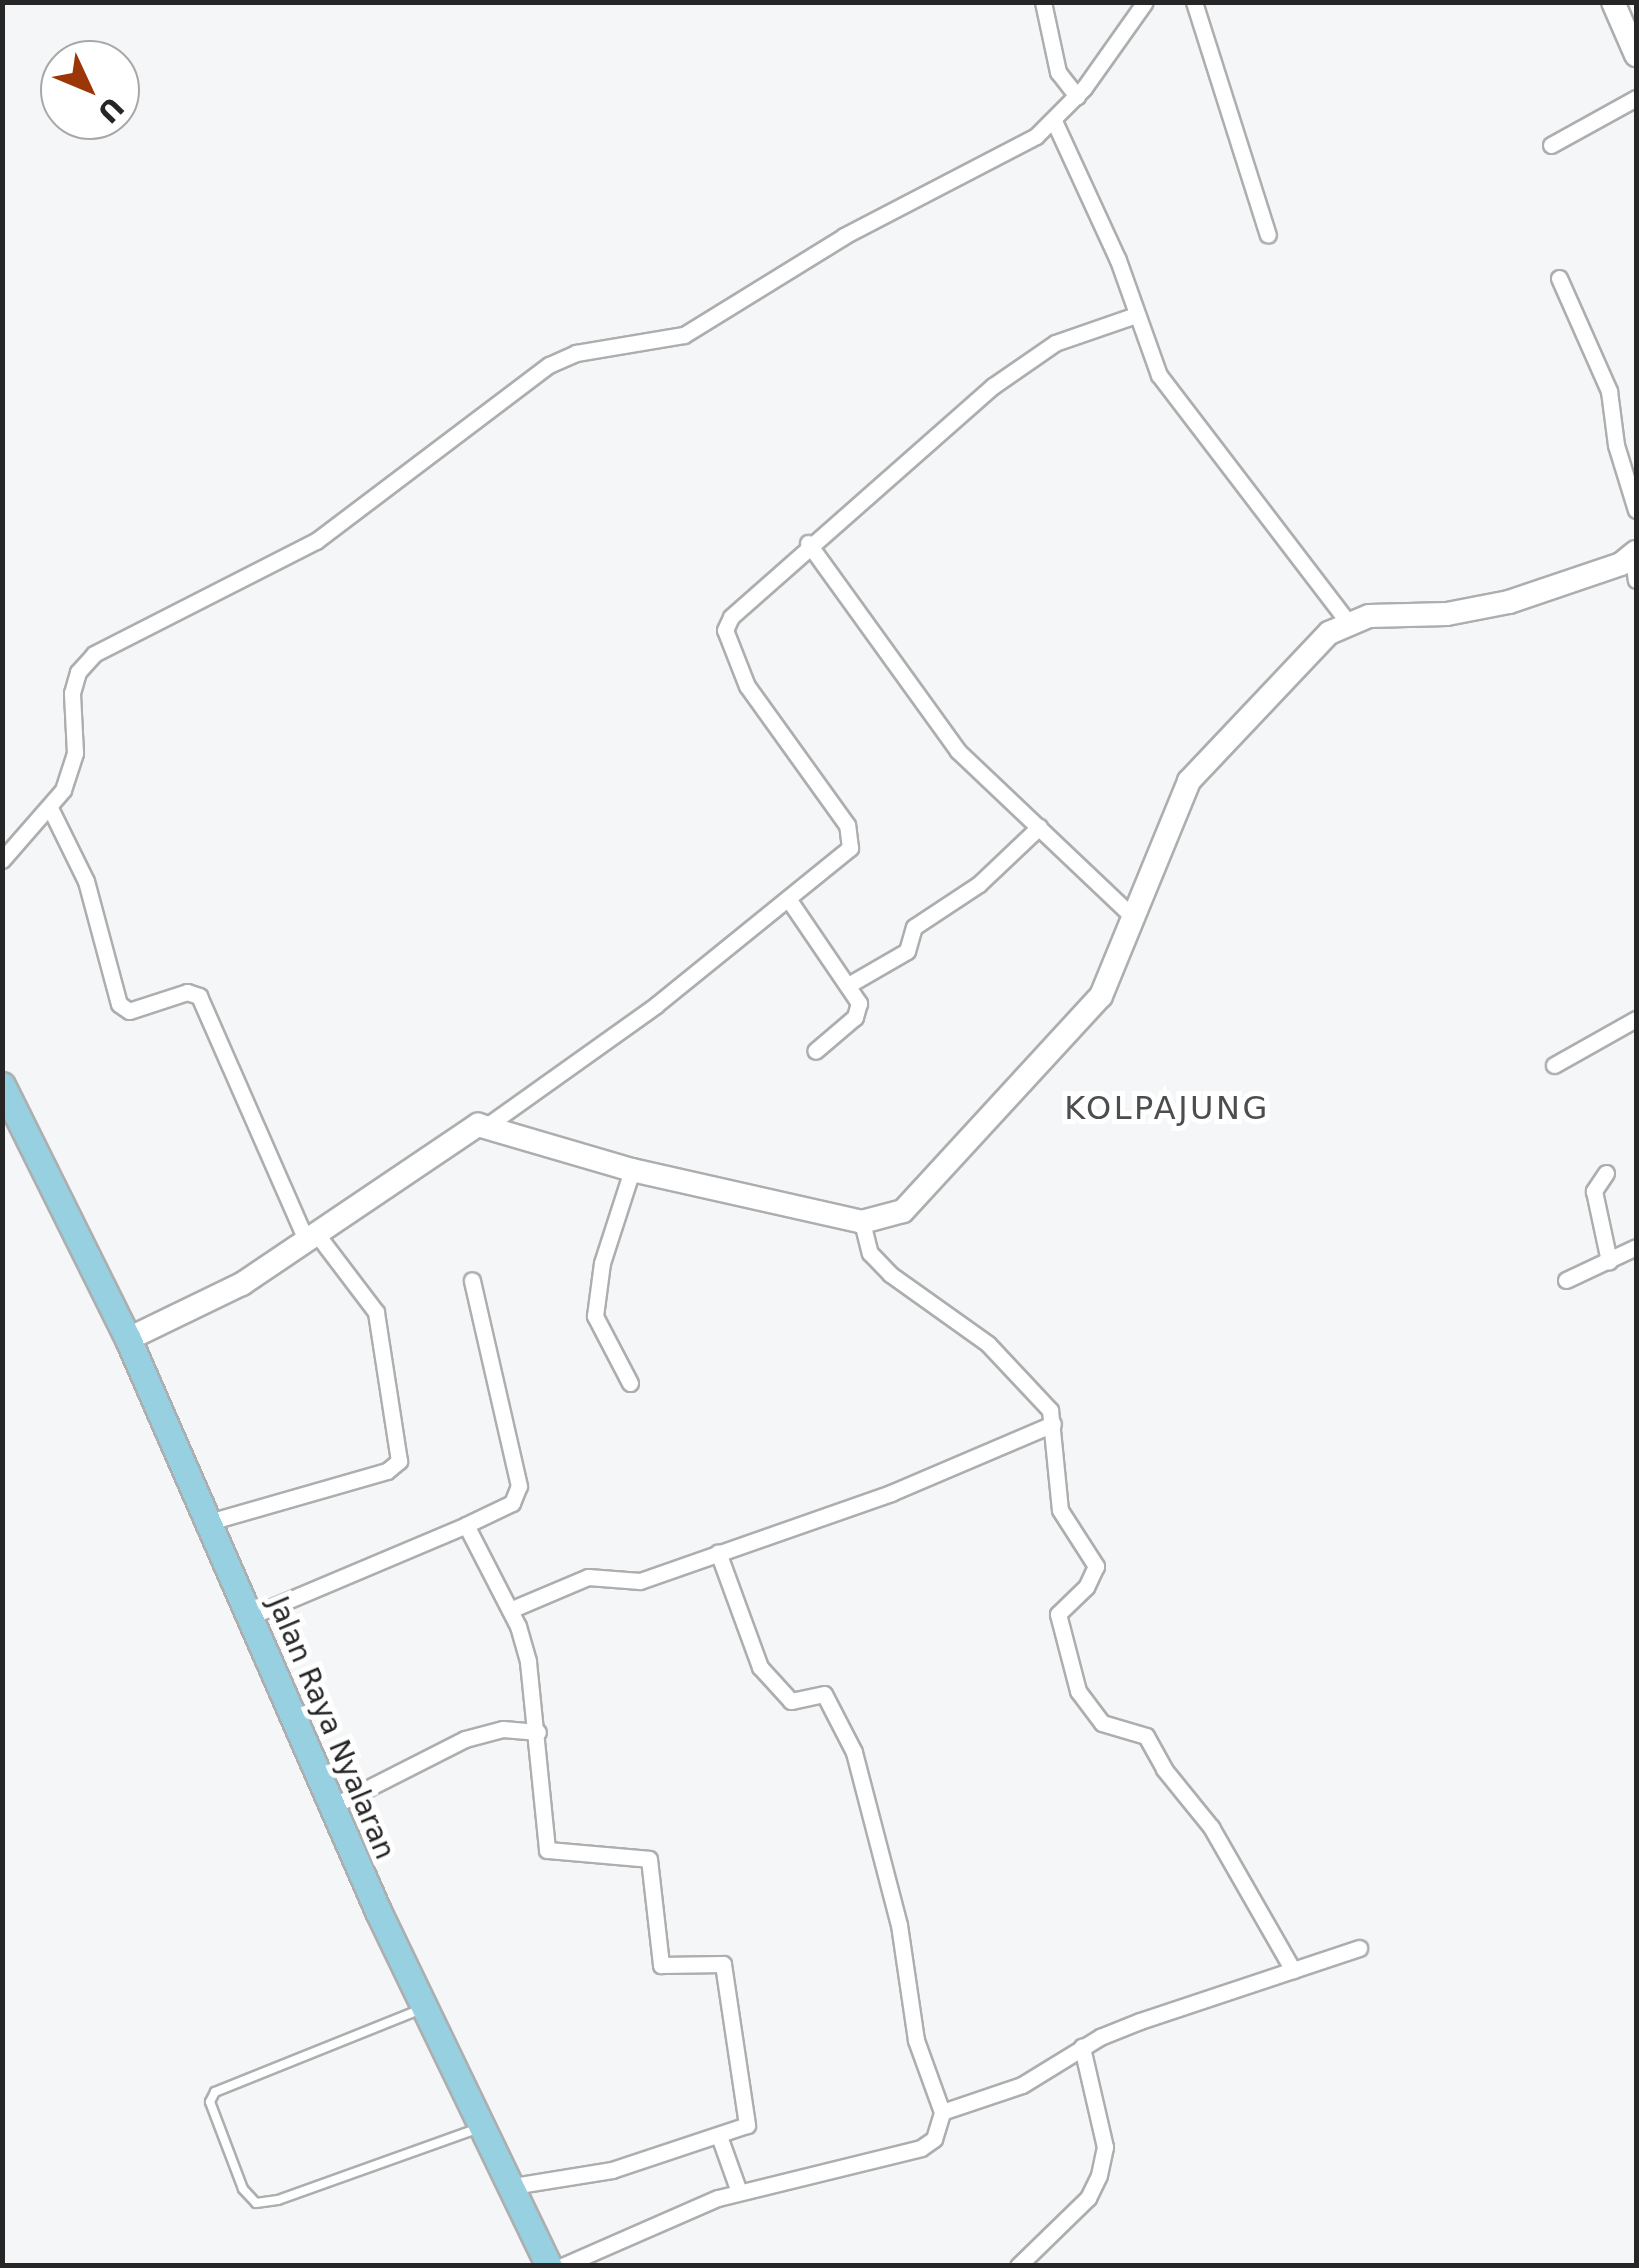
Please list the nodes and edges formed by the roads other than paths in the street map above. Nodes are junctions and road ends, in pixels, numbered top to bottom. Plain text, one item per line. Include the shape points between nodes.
1 (1043, 2) edge
2 (1145, 2) edge
3 (1194, 2) edge
4 (1613, 2) edge
5 (1636, 56) edge
6 (1077, 96) junction
7 (1636, 98) edge
8 (1054, 121) junction
9 (1550, 145) dead end
10 (1268, 235) dead end
11 (1559, 278) dead end
12 (1136, 315) junction
13 (1636, 510) edge
14 (808, 543) junction
15 (1635, 563) edge
16 (1347, 622) junction
17 (51, 810) junction
18 (1039, 827) junction
19 (2, 860) edge
20 (789, 900) junction
21 (1134, 918) junction
22 (850, 984) junction
23 (1636, 1019) edge
24 (815, 1052) dead end
25 (1554, 1066) dead end
26 (2, 1085) edge
27 (488, 1124) junction
28 (632, 1170) junction
29 (1606, 1172) dead end
30 (862, 1222) junction
31 (311, 1237) junction
32 (1636, 1247) edge
33 (1609, 1262) junction
34 (472, 1280) dead end
35 (1566, 1280) dead end
36 (128, 1339) junction
37 (630, 1383) dead end
38 (1053, 1424) junction
39 (209, 1522) junction
40 (466, 1525) junction
41 (718, 1552) junction
42 (510, 1610) junction
43 (251, 1616) junction
44 (538, 1732) junction
45 (333, 1806) junction
46 (1359, 1948) dead end
47 (1293, 1970) junction
48 (423, 2008) junction
49 (1082, 2047) junction
50 (942, 2112) junction
51 (479, 2128) junction
52 (719, 2136) junction
53 (507, 2187) junction
54 (739, 2192) junction
55 (549, 2266) edge
56 (562, 2266) edge
57 (1018, 2266) edge

1 - 6 street via 1058,72
2 - 6 street
3 - 10 street
4 - 5 street
6 - 8 street
7 - 9 street
8 - 12 street
8 - 17 street via 844,236 684,336 576,353 548,365 316,541 94,654 78,672 72,693 75,753
11 - 13 street via 1609,391 1616,445
12 - 14 street via 1088,328 1033,356
12 - 16 street via 1178,407
14 - 18 street via 958,751
14 - 20 street via 724,630 747,686 852,838 838,860
15 - 16 street via 1474,610
16 - 21 street via 1307,654 1189,781 1164,829
17 - 19 street
17 - 31 street via 86,881 119,1004 128,1012 188,992 199,996
18 - 21 street
18 - 22 street via 979,884 914,927 907,952
20 - 22 street
20 - 27 street
21 - 30 street via 1112,981 1078,1025 918,1198 882,1220
22 - 24 street via 860,1012
23 - 25 street
26 - 36 main road, Jalan Raya Nyalaran
27 - 28 street
27 - 31 street via 450,1138
28 - 30 street
28 - 37 street via 596,1302 602,1338
29 - 33 street via 1594,1200
30 - 38 street via 870,1253 988,1344 1037,1390
31 - 36 street via 221,1296
31 - 39 street via 376,1312 398,1461 387,1471
32 - 33 street
33 - 35 street
34 - 40 street via 520,1486 512,1503
36 - 39 main road, Jalan Raya Nyalaran
38 - 41 street via 892,1493
38 - 47 street via 1060,1510 1096,1566 1086,1587 1058,1614 1078,1691 1102,1724 1146,1736 1164,1769 1202,1812
39 - 43 main road, Jalan Raya Nyalaran
40 - 42 street
40 - 43 street
41 - 42 street via 630,1583 588,1577
41 - 50 street via 760,1666 791,1701 824,1694 854,1752 899,1925 916,2040
42 - 44 street via 528,1662
43 - 45 main road, Jalan Raya Nyalaran
44 - 45 street via 503,1729 465,1739
44 - 52 street via 548,1850 650,1860 661,1964 724,1964 749,2121
45 - 48 main road, Jalan Raya Nyalaran
46 - 47 street
47 - 49 street
48 - 51 main road, Jalan Raya Nyalaran
48 - 51 lane via 214,2092 210,2102 243,2188 256,2203 278,2200
49 - 50 street via 1022,2086
49 - 57 street via 1104,2147 1100,2175 1088,2198
50 - 54 street via 934,2140 921,2148
51 - 53 main road, Jalan Raya Nyalaran
52 - 53 street via 612,2170
52 - 54 street
53 - 55 main road, Jalan Raya Nyalaran
54 - 56 street via 629,2232

